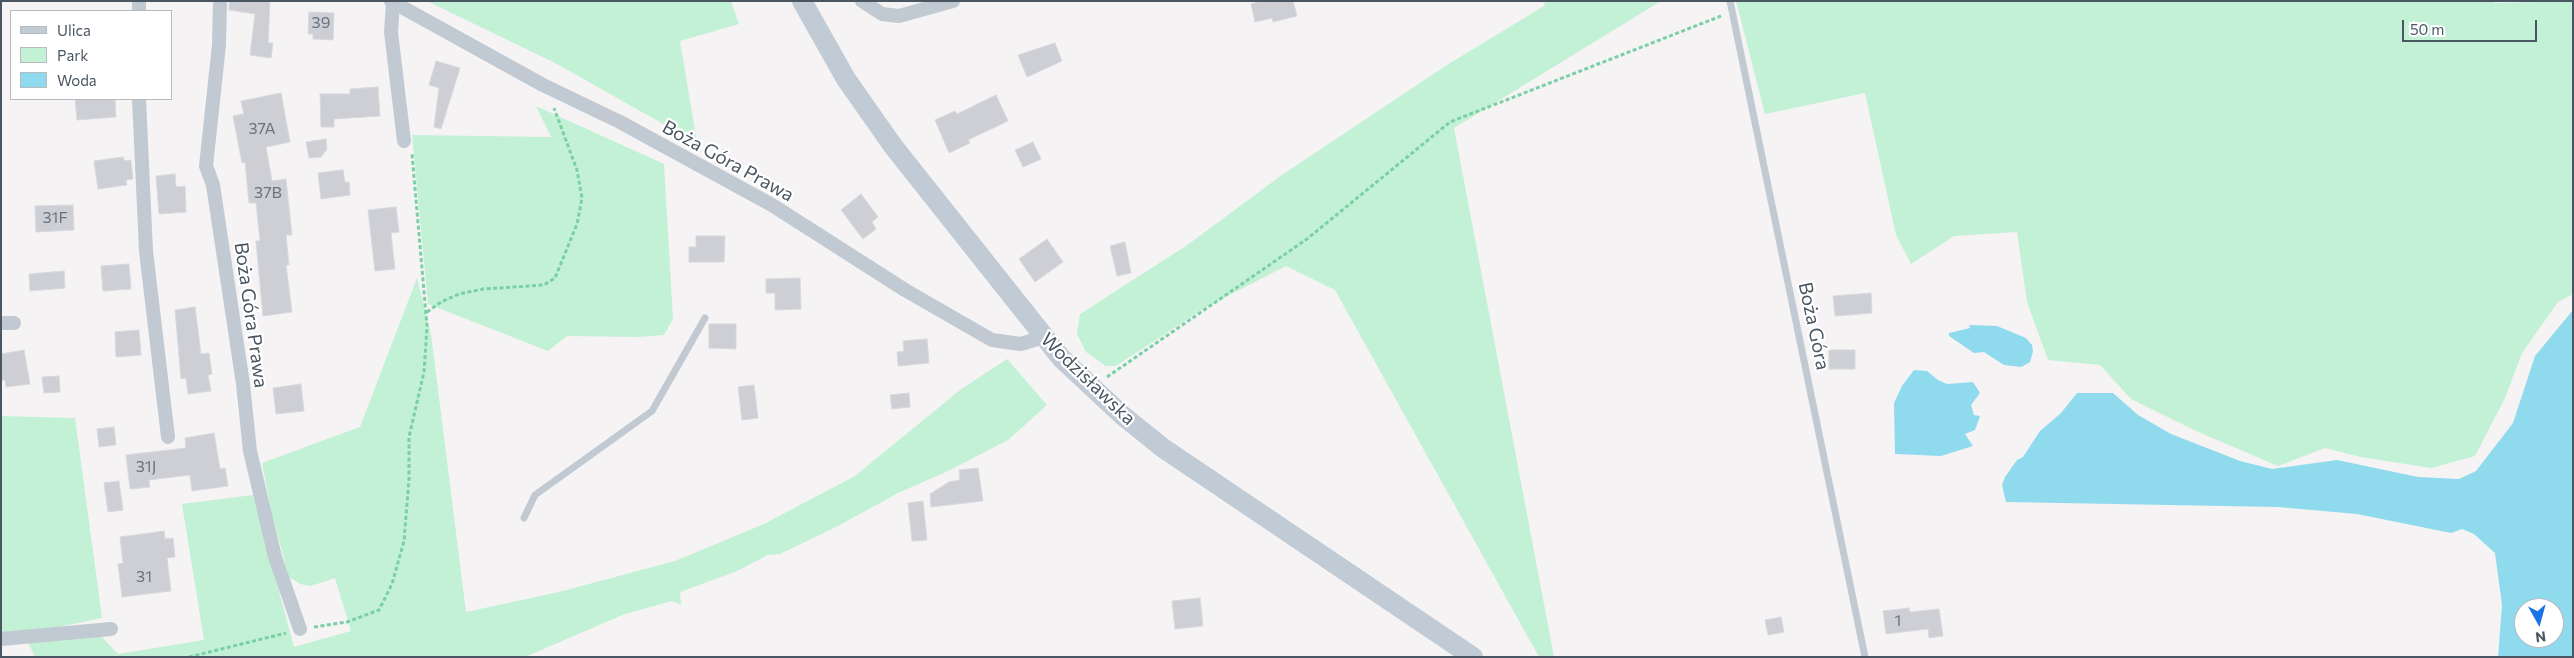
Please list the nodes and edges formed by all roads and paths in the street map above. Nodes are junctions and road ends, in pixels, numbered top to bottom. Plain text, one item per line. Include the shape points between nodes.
1 (220, 1) edge
2 (802, 1) edge
3 (862, 1) edge
4 (953, 1) edge
5 (1730, 1) edge
6 (392, 2) edge
7 (1721, 16) dead end
8 (543, 85) junction
9 (139, 100) edge
10 (408, 146) joint
11 (426, 313) junction
12 (705, 318) dead end
13 (1043, 337) junction
14 (1092, 387) junction
15 (168, 437) dead end
16 (524, 518) dead end
17 (111, 629) dead end
18 (300, 629) junction
19 (1, 639) edge
20 (189, 657) edge
21 (1473, 657) edge
22 (1865, 657) edge

1 - 18 street, Boża Góra Prawa via 219,46 206,166 214,194 250,451 275,558
2 - 13 main road, Wodzisławska via 846,79 893,146
3 - 4 street via 882,14 899,16
5 - 22 lane, Boża Góra
6 - 8 street, Boża Góra Prawa
6 - 10 street, Boża Góra Prawa via 391,32
7 - 14 path via 1450,122 1306,239
8 - 11 path via 565,133 582,198 577,224 555,278 535,287 507,286 459,294
8 - 13 street, Boża Góra Prawa via 620,122 772,205 905,290 992,340 1020,344
9 - 15 street via 146,251
10 - 11 path
11 - 18 path via 424,372 409,437 404,541 392,584 379,610 347,622
12 - 16 lane via 652,411 535,495
13 - 14 main road, Wodzisławska
14 - 21 main road, Wodzisławska via 1163,448
17 - 19 street
18 - 20 path

